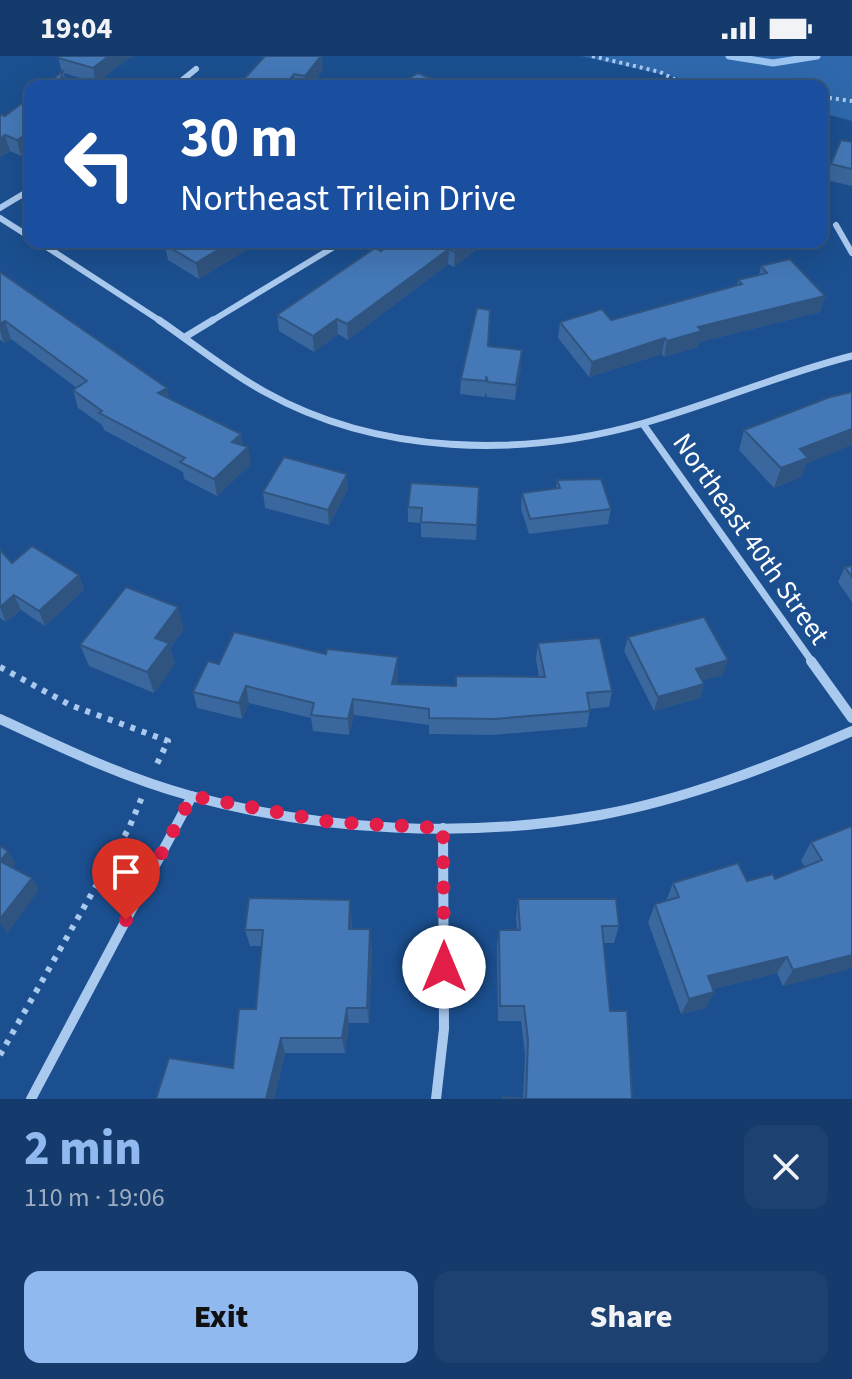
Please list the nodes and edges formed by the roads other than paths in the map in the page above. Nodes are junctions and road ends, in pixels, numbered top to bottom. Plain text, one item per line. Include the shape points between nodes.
1 (196, 69) dead end
2 (182, 80) edge
3 (24, 194) edge
4 (0, 208) edge
5 (0, 218) edge
6 (836, 225) dead end
7 (24, 233) edge
8 (48, 248) edge
9 (332, 248) edge
10 (852, 253) edge
11 (185, 337) junction
12 (852, 356) edge
13 (643, 424) junction
14 (852, 718) edge
15 (0, 719) edge
16 (852, 731) edge
17 (192, 796) junction
18 (443, 828) junction
19 (31, 1099) edge
20 (436, 1099) edge

1 - 2 street
3 - 4 street
5 - 7 street
6 - 10 street
8 - 11 street
9 - 11 street
11 - 13 street via 268,394 326,421 380,436 446,445 527,443
12 - 13 street via 753,384
13 - 14 street, Northeast 40th Street
15 - 17 street via 81,757
16 - 18 street via 652,804
17 - 18 street via 330,822
17 - 19 street
18 - 20 street via 444,1029

